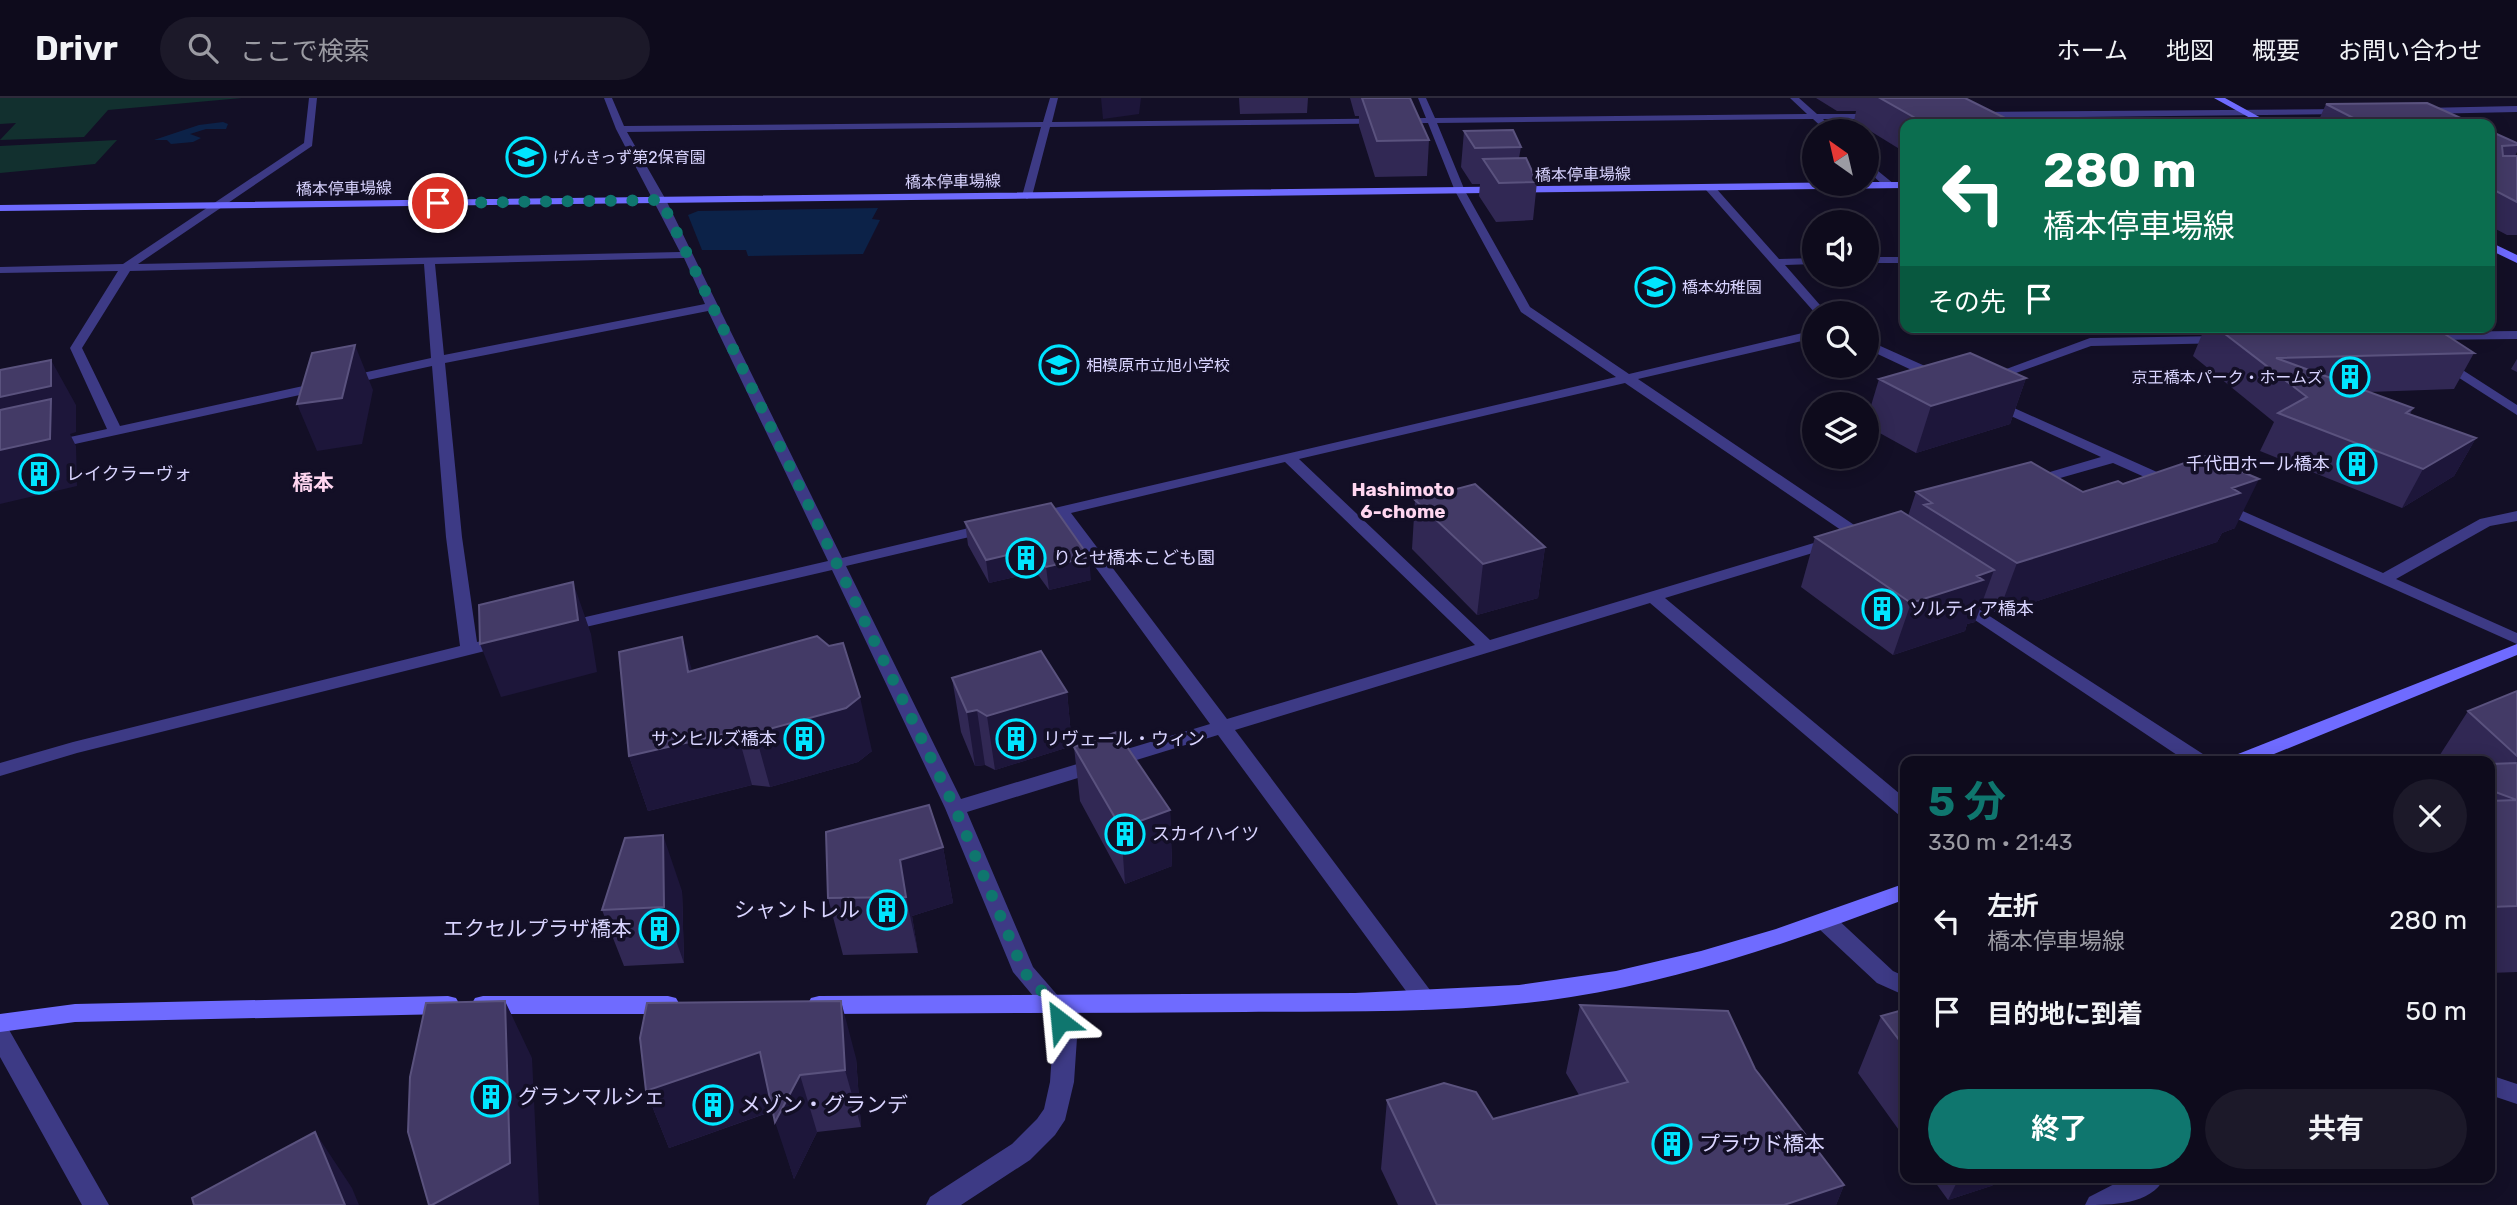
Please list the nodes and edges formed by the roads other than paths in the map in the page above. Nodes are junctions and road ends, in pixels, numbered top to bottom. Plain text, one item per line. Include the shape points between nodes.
1 (313, 98) edge
2 (608, 98) edge
3 (1054, 98) edge
4 (1422, 98) edge
5 (1794, 98) edge
6 (2218, 98) edge
7 (2517, 109) edge
8 (2356, 111) edge
9 (2408, 111) edge
10 (2244, 112) junction
11 (1965, 115) edge
12 (1883, 116) dead end
13 (1815, 117) junction
14 (1817, 119) edge
15 (2257, 119) edge
16 (1431, 121) junction
17 (1046, 125) junction
18 (621, 129) junction
19 (1880, 177) edge
20 (1900, 185) edge
21 (1890, 186) junction
22 (1710, 188) junction
23 (1460, 191) junction
24 (1027, 196) junction
25 (661, 200) junction
26 (216, 206) junction
27 (0, 208) edge
28 (2495, 248) edge
29 (688, 255) junction
30 (429, 259) junction
31 (1879, 260) edge
32 (1900, 260) edge
33 (2517, 260) edge
34 (1802, 261) edge
35 (1775, 262) junction
36 (127, 266) junction
37 (0, 270) edge
38 (1810, 301) edge
39 (713, 306) junction
40 (2517, 335) edge
41 (1802, 337) edge
42 (2244, 339) edge
43 (1879, 349) edge
44 (440, 360) junction
45 (1626, 378) junction
46 (1950, 382) edge
47 (2517, 411) edge
48 (116, 430) junction
49 (38, 447) edge
50 (1288, 457) junction
51 (2113, 458) junction
52 (2024, 485) edge
53 (2186, 491) edge
54 (2210, 502) edge
55 (1062, 511) junction
56 (2517, 516) edge
57 (1883, 527) edge
58 (1857, 534) junction
59 (1880, 549) edge
60 (838, 563) junction
61 (2384, 579) junction
62 (1947, 594) edge
63 (1653, 597) junction
64 (548, 631) edge
65 (522, 637) edge
66 (2517, 639) edge
67 (1488, 647) junction
68 (469, 649) junction
69 (2517, 649) edge
70 (1224, 727) junction
71 (2191, 756) edge
72 (2252, 756) edge
73 (0, 770) edge
74 (1900, 805) edge
75 (955, 808) junction
76 (1900, 893) edge
77 (1826, 922) junction
78 (1900, 984) edge
79 (1425, 1000) junction
80 (690, 1005) edge
81 (800, 1005) edge
82 (1055, 1005) junction
83 (0, 1023) edge
84 (0, 1035) edge
85 (2495, 1087) edge
86 (2517, 1094) edge
87 (2141, 1183) edge
88 (96, 1205) edge
89 (939, 1205) edge
90 (2098, 1205) edge

1 - 26 street via 309,144
2 - 18 street
3 - 17 street
4 - 16 street
5 - 13 street
6 - 10 main road
7 - 9 street
8 - 10 street
10 - 11 street
10 - 15 main road
12 - 13 street
13 - 14 street
13 - 16 street
16 - 17 street
16 - 23 street
17 - 18 street
17 - 24 street
18 - 25 street
19 - 21 street
20 - 21 main road, 橋本停車場線
21 - 22 main road, 橋本停車場線
22 - 23 main road, 橋本停車場線
22 - 35 street
23 - 24 main road, 橋本停車場線
23 - 45 street via 1525,309
24 - 25 main road, 橋本停車場線
25 - 26 main road, 橋本停車場線
25 - 29 street
26 - 27 main road, 橋本停車場線
26 - 36 street
28 - 33 main road
29 - 30 street
29 - 39 street
30 - 36 street
30 - 44 street
31 - 32 street
34 - 35 street
35 - 38 street
36 - 37 street
36 - 48 street via 75,351
39 - 44 street
39 - 60 street
40 - 47 street via 2405,336
41 - 45 street
42 - 51 street via 2090,342 1975,388
43 - 46 street
44 - 48 street
44 - 68 street via 454,537
45 - 50 street
45 - 58 street
48 - 49 street
50 - 55 street
50 - 67 street
51 - 52 street
51 - 53 street
54 - 61 street
55 - 60 street
55 - 70 street
56 - 61 street via 2485,522
57 - 58 street
58 - 59 street
58 - 63 street
60 - 64 street
60 - 75 street
61 - 66 street
62 - 71 street
63 - 67 street
63 - 74 street
65 - 68 street
67 - 70 street
68 - 73 street
69 - 72 main road
70 - 75 street
70 - 79 street
75 - 82 street via 1024,972
76 - 77 main road
77 - 78 street via 1878,971
77 - 79 main road via 1649,974 1572,988
79 - 82 main road
80 - 83 main road via 190,1009 75,1013
81 - 82 main road
82 - 89 street via 1065,1038 1056,1112 1021,1152
84 - 88 street
85 - 86 street
87 - 90 street

